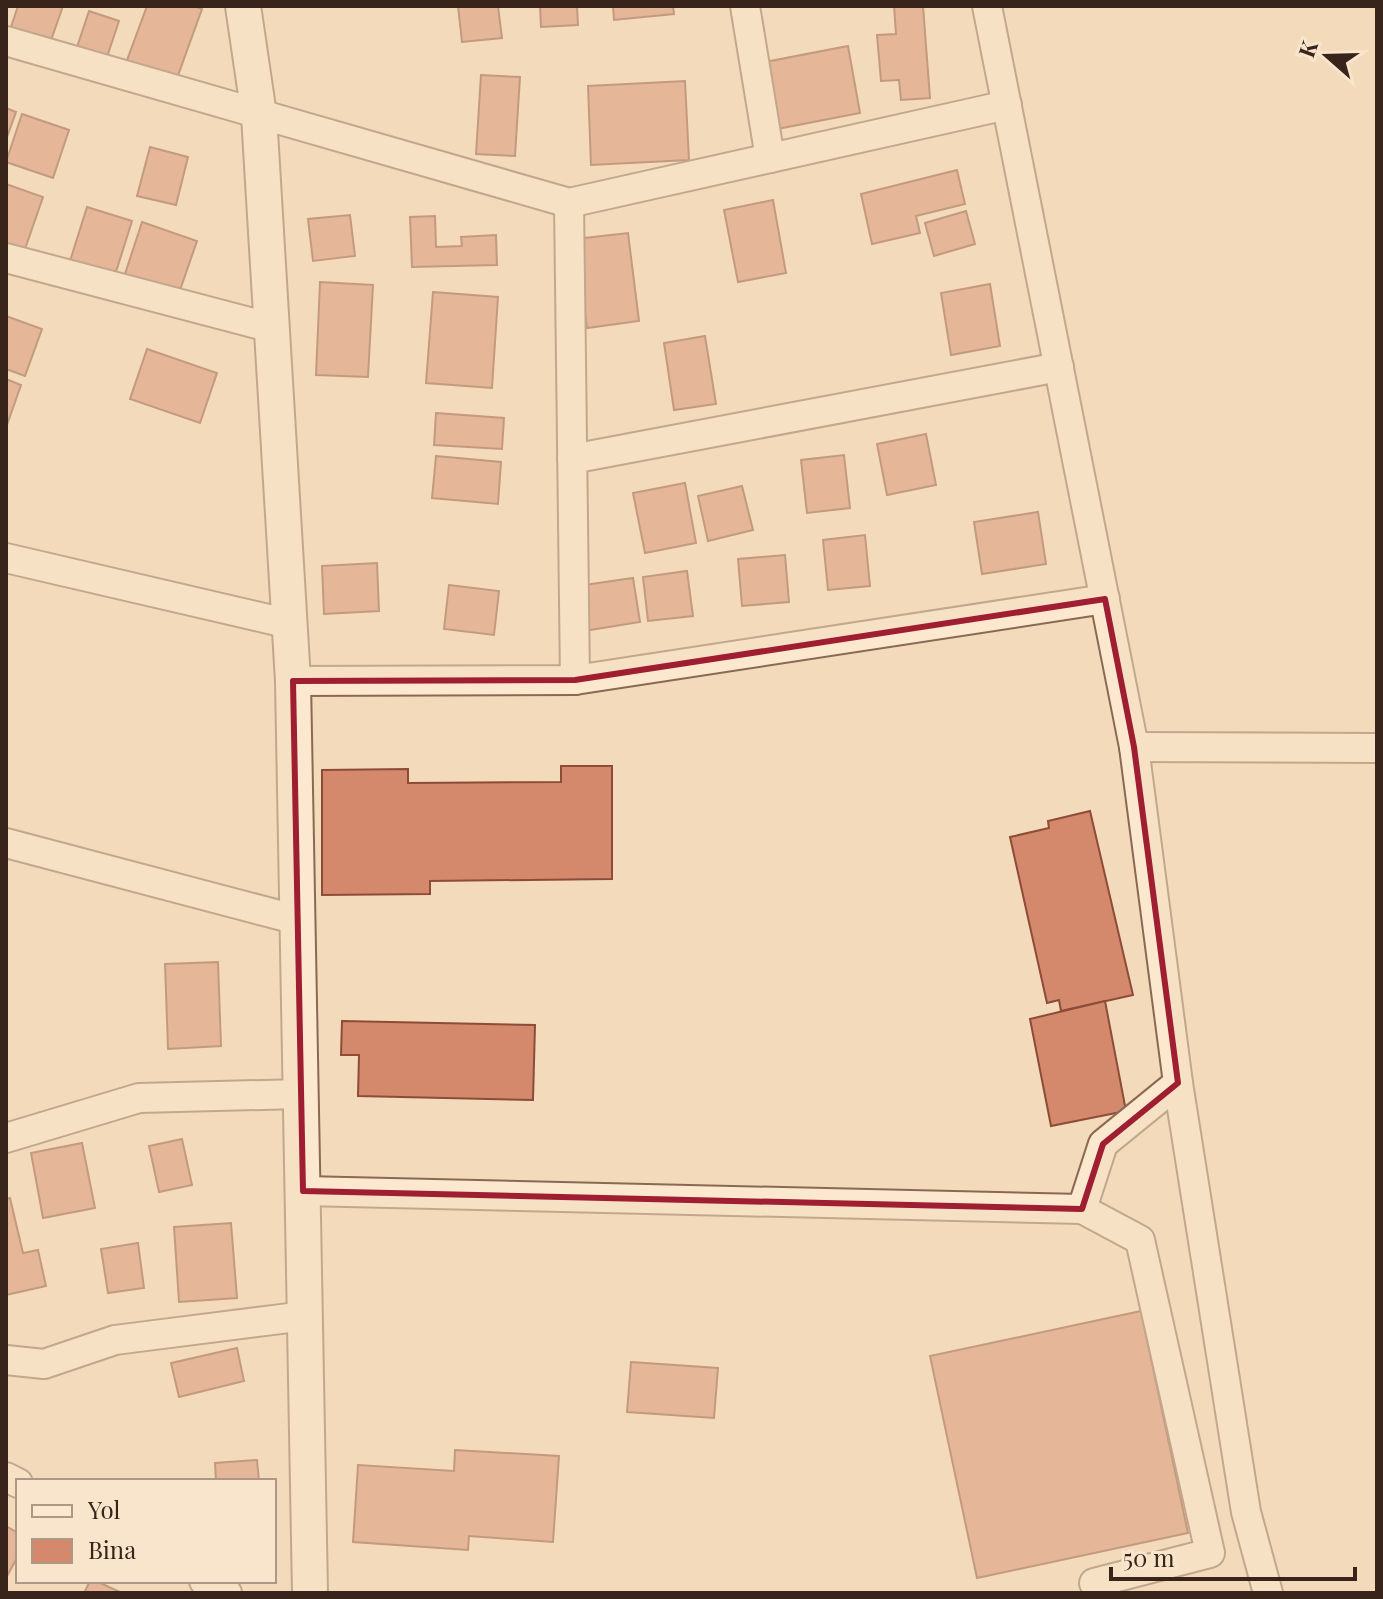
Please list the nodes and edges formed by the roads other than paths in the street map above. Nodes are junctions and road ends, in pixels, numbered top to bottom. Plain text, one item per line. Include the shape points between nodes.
1 (243, 6) edge
2 (745, 6) edge
3 (987, 6) edge
4 (6, 41) edge
5 (1007, 105) junction
6 (259, 115) junction
7 (770, 158) junction
8 (569, 203) junction
9 (6, 258) edge
10 (272, 328) junction
11 (1059, 367) junction
12 (572, 459) junction
13 (6, 558) edge
14 (1105, 599) junction
15 (290, 624) junction
16 (575, 680) junction
17 (293, 681) junction
18 (1134, 747) junction
19 (1377, 748) edge
20 (6, 843) edge
21 (298, 920) junction
22 (1178, 1083) junction
23 (301, 1094) junction
24 (6, 1138) edge
25 (303, 1191) junction
26 (1082, 1209) junction
27 (305, 1316) junction
28 (6, 1360) edge
29 (208, 1583) edge
30 (1094, 1583) dead end
31 (227, 1593) edge
32 (310, 1593) edge
33 (1268, 1593) edge

1 - 6 street
2 - 7 street
3 - 5 street
4 - 6 street
5 - 7 street
5 - 11 street
6 - 8 street
6 - 10 street
7 - 8 street
8 - 12 street
9 - 10 street
10 - 15 street
11 - 12 street
11 - 14 street
12 - 16 street
13 - 15 street
14 - 16 street
14 - 18 street
15 - 17 street
16 - 17 street
17 - 21 street
18 - 19 street
18 - 22 street
20 - 21 street
21 - 23 street
22 - 26 street via 1103,1144
22 - 33 street via 1246,1512
23 - 24 street via 139,1098
23 - 25 street
25 - 26 street
25 - 27 street
26 - 30 street via 1140,1240 1210,1553
27 - 28 street via 115,1340 44,1364
27 - 32 street
29 - 31 street

